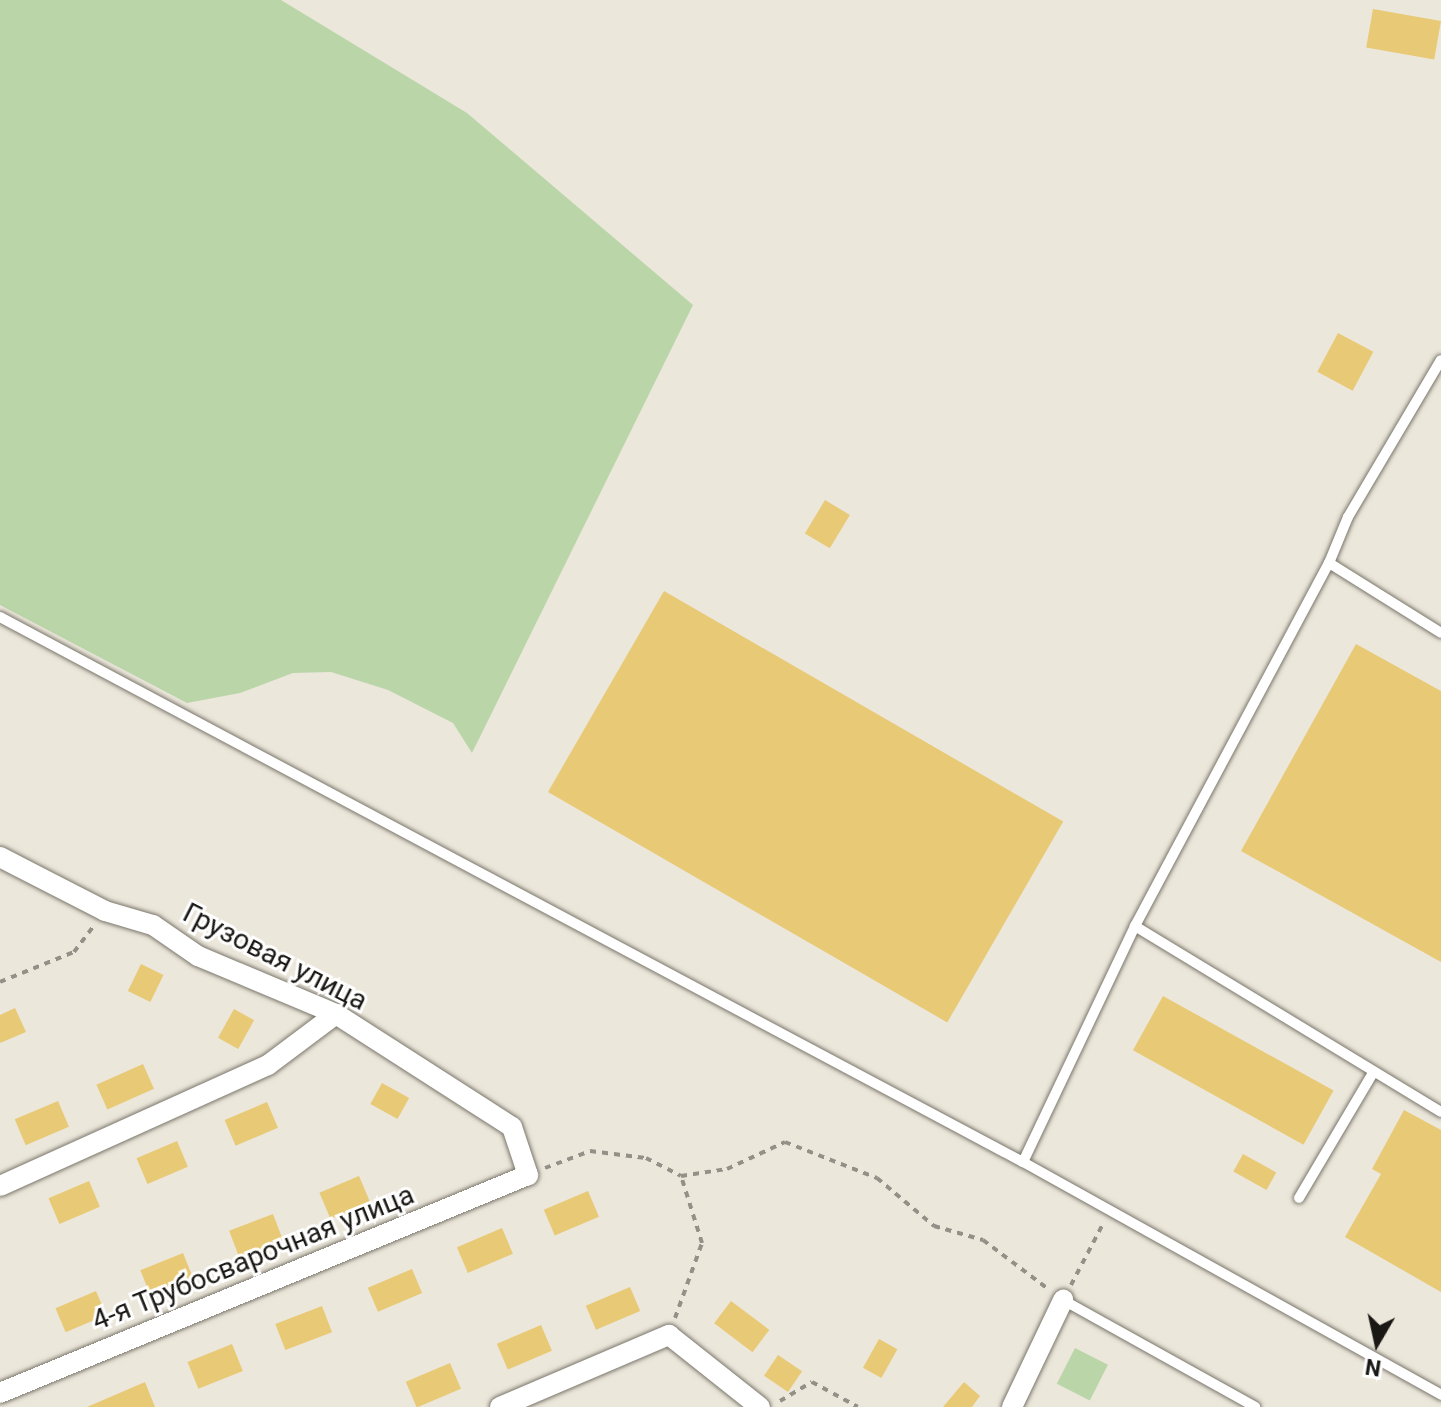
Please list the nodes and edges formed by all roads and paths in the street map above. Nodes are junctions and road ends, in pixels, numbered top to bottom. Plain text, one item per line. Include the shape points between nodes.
1 (1441, 360) edge
2 (1329, 563) junction
3 (0, 617) edge
4 (1441, 633) edge
5 (0, 857) edge
6 (105, 911) junction
7 (1135, 926) junction
8 (0, 982) edge
9 (336, 1014) junction
10 (1373, 1073) junction
11 (1441, 1112) edge
12 (1023, 1162) junction
13 (528, 1175) junction
14 (681, 1176) junction
15 (0, 1186) edge
16 (1299, 1198) dead end
17 (1110, 1211) junction
18 (1077, 1274) dead end
19 (1063, 1300) junction
20 (669, 1335) junction
21 (0, 1393) edge
22 (1441, 1395) edge
23 (500, 1407) edge
24 (760, 1407) edge
25 (769, 1407) edge
26 (858, 1407) edge
27 (1012, 1407) edge
28 (1255, 1407) edge

1 - 2 lane via 1348,517
2 - 4 lane
2 - 7 lane
3 - 12 lane
5 - 6 street, Грузовая улица
6 - 8 path via 74,952
6 - 9 street, Грузовая улица via 153,925 198,956
7 - 10 lane
7 - 12 lane
9 - 13 street, Грузовая улица via 512,1127
9 - 15 street via 268,1065
10 - 11 lane
10 - 16 lane
12 - 17 lane
13 - 14 path via 590,1151 646,1158
13 - 21 street, 4-я Трубосварочная улица
14 - 19 path via 727,1169 785,1142 877,1178 934,1226 983,1240
14 - 20 path via 702,1243
17 - 18 path
17 - 22 lane
19 - 27 street
19 - 28 lane
20 - 23 street
20 - 24 street
25 - 26 path via 812,1382

